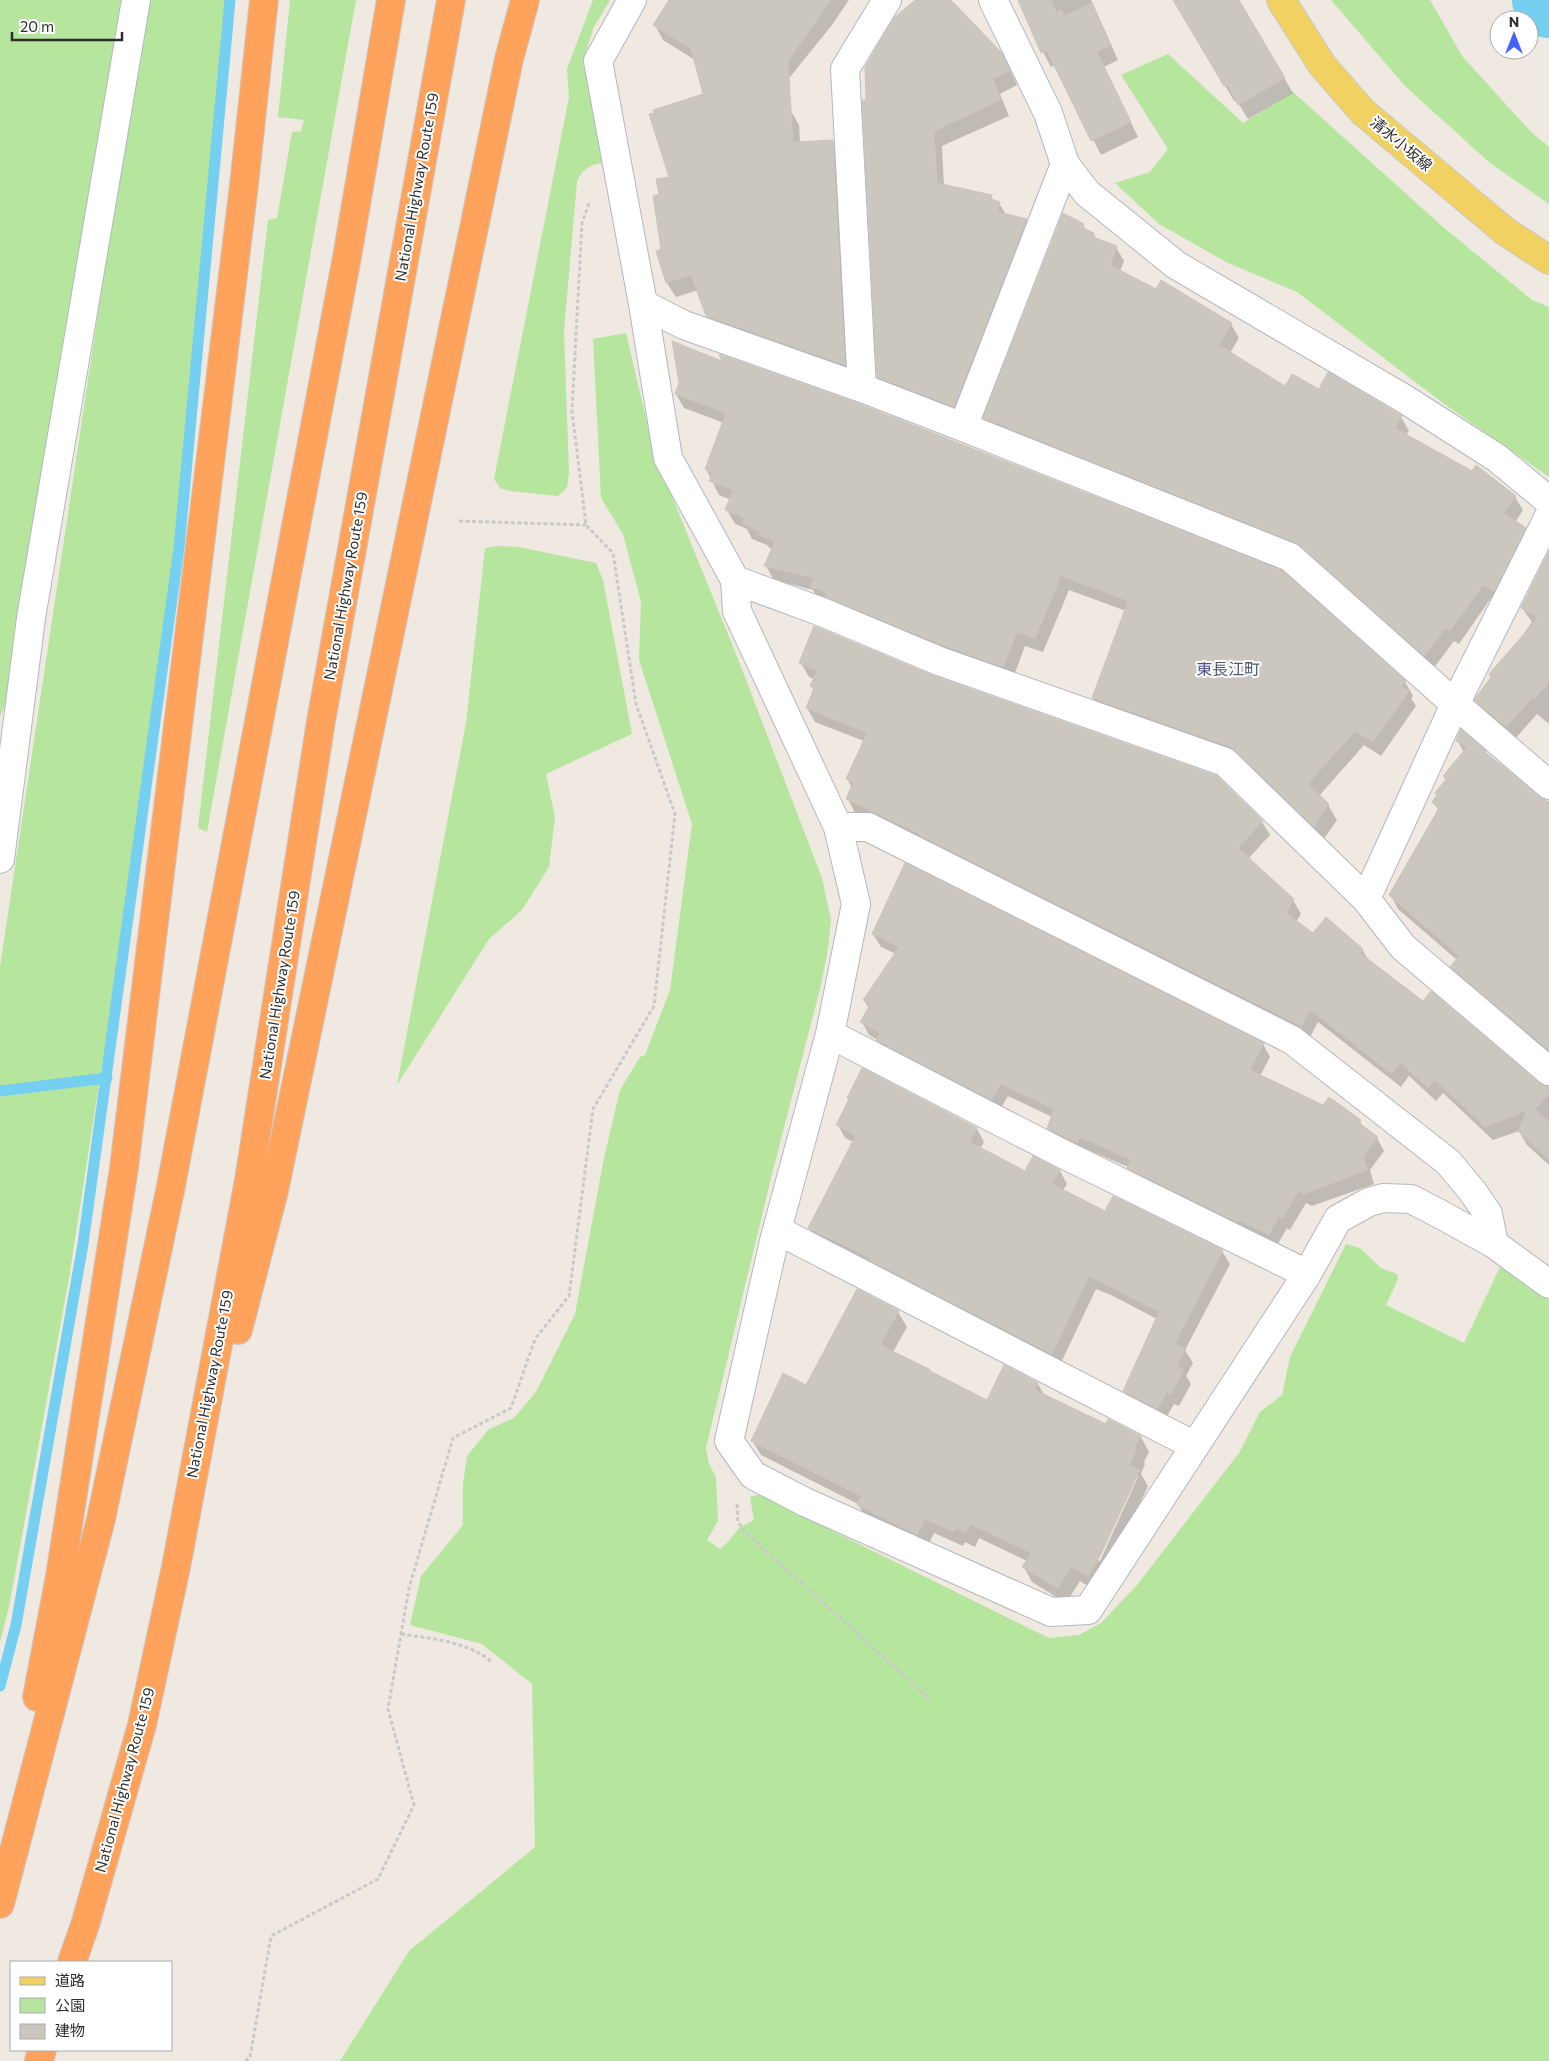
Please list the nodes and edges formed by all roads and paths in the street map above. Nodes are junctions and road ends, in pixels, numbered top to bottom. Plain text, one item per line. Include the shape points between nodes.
1 (136, 0) edge
2 (264, 0) edge
3 (391, 0) edge
4 (451, 0) edge
5 (525, 0) edge
6 (632, 0) edge
7 (887, 0) edge
8 (993, 0) edge
9 (1281, 0) edge
10 (1065, 164) junction
11 (620, 177) junction
12 (1549, 260) edge
13 (643, 304) junction
14 (862, 388) junction
15 (964, 427) junction
16 (1549, 501) edge
17 (1549, 516) edge
18 (459, 521) dead end
19 (586, 525) junction
20 (735, 580) junction
21 (1455, 704) junction
22 (1549, 785) edge
23 (838, 827) junction
24 (0, 860) edge
25 (1366, 899) junction
26 (830, 1034) junction
27 (1549, 1071) edge
28 (777, 1230) junction
29 (1494, 1244) junction
30 (1307, 1274) junction
31 (1549, 1284) edge
32 (1195, 1446) junction
33 (745, 1532) dead end
34 (176, 1567) junction
35 (401, 1634) junction
36 (491, 1661) dead end
37 (931, 1700) dead end
38 (0, 1895) edge
39 (0, 1904) edge
40 (72, 1961) edge
41 (245, 2061) edge

1 - 24 street via 31,618
2 - 38 highway via 124,1168 60,1576
3 - 39 highway via 347,257 171,1186 101,1519
4 - 34 highway, National Highway Route 159 via 321,721 249,1180
5 - 34 highway via 508,59 274,1191
6 - 11 street via 598,61
7 - 14 street via 845,69
8 - 10 street via 1048,113
9 - 12 main road, 清水小坂線 via 1322,65 1363,112 1506,232
10 - 15 street
10 - 16 street via 1087,193 1176,265 1403,398 1497,458
11 - 13 street
11 - 19 path via 593,190 582,223 572,411
13 - 14 street via 684,325
13 - 20 street via 668,458
14 - 15 street
15 - 21 street via 1290,558
17 - 21 street
18 - 19 path
19 - 35 path via 612,553 636,704 675,814 654,1006 593,1109 569,1296 535,1339 512,1408 453,1438 409,1588
20 - 23 street via 737,611
20 - 25 street via 939,661 1225,762
21 - 22 street
21 - 25 street
23 - 26 street via 856,904
23 - 29 street via 868,827 1292,1040 1448,1162 1488,1214
25 - 27 street via 1403,947
26 - 28 street
26 - 30 street
28 - 32 street
28 - 32 street via 729,1441 754,1475 805,1502 1051,1612 1088,1610
29 - 30 street via 1410,1199 1383,1198 1338,1219
29 - 31 street
30 - 32 street
33 - 37 path
34 - 40 highway, National Highway Route 159 via 142,1725
35 - 36 path via 462,1645
35 - 41 path via 388,1709 414,1805 378,1879 271,1936 250,2056

